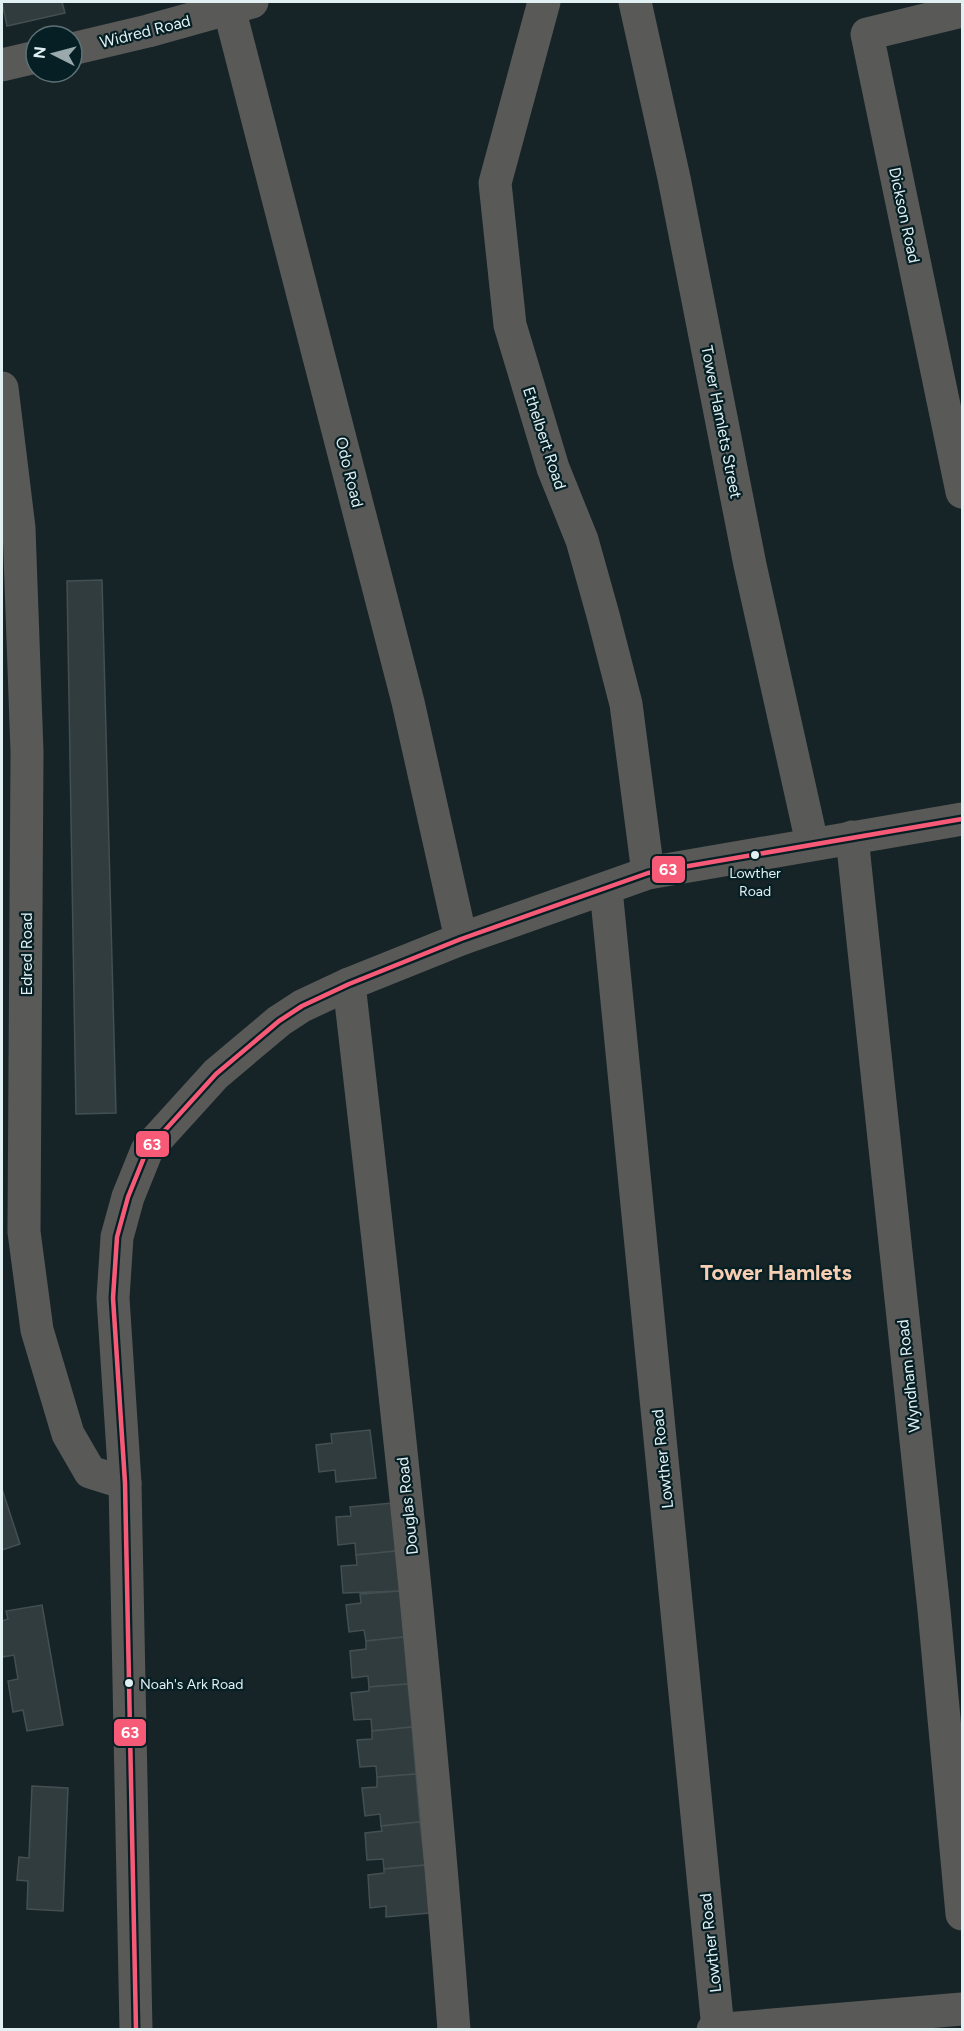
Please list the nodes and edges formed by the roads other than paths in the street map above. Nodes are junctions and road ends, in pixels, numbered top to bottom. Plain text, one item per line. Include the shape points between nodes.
1 (544, 2) edge
2 (635, 2) edge
3 (240, 5) edge
4 (963, 11) edge
5 (84, 46) edge
6 (24, 60) edge
7 (2, 65) edge
8 (2, 388) edge
9 (963, 492) edge
10 (963, 819) edge
11 (852, 837) junction
12 (812, 843) junction
13 (648, 873) junction
14 (606, 889) junction
15 (461, 939) junction
16 (349, 984) junction
17 (125, 1483) junction
18 (963, 1914) edge
19 (963, 2009) edge
20 (810, 2025) edge
21 (718, 2029) edge
22 (136, 2030) edge
23 (454, 2030) edge
24 (713, 2030) edge

1 - 13 street, Ethelbert Road via 495,183 510,325 553,468 582,540 626,704
2 - 12 street, Tower Hamlets Street via 750,565
3 - 5 street, Widred Road
3 - 15 street, Odo Road
4 - 9 street, Dickson Road via 867,34
6 - 7 street
8 - 17 street, Edred Road via 19,528 27,752 24,1232 37,1330 68,1434 90,1472
10 - 11 street
11 - 12 street
11 - 18 street, Wyndham Road
12 - 13 street
13 - 14 street
14 - 15 street
14 - 21 street, Lowther Road
15 - 16 street
16 - 17 street via 279,1021 216,1074 147,1150 117,1237 113,1298
16 - 23 street, Douglas Road via 435,1779
17 - 22 street
19 - 20 street
20 - 21 street
21 - 24 street

